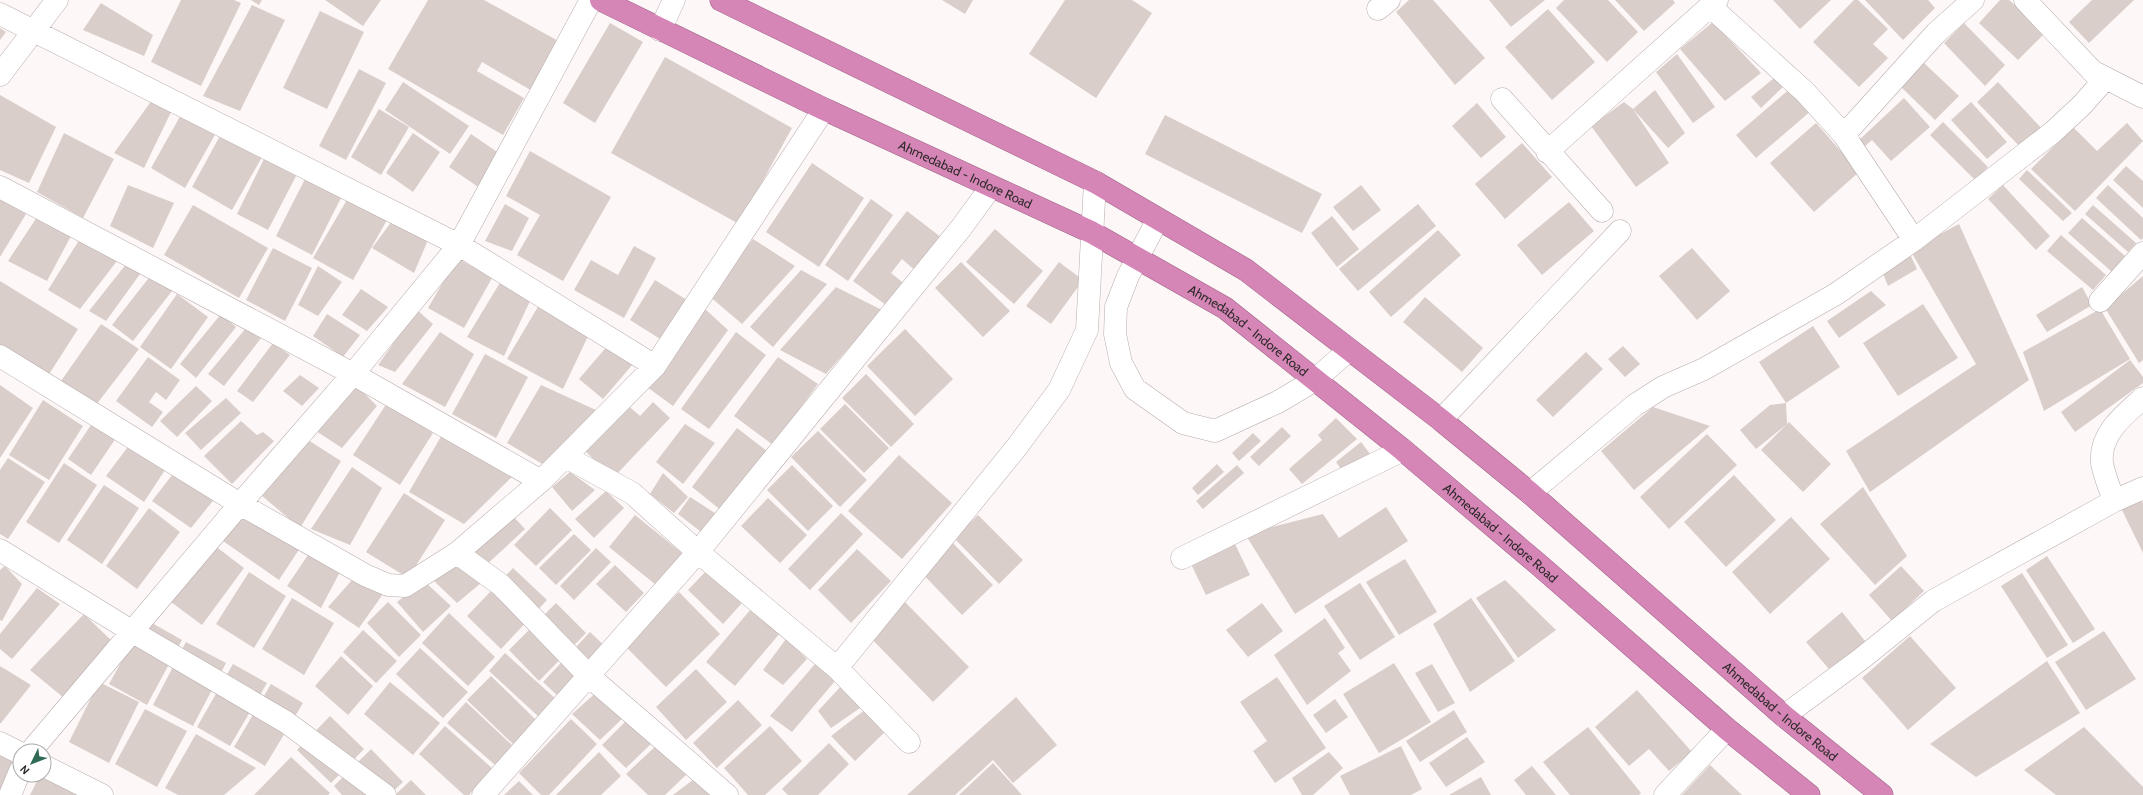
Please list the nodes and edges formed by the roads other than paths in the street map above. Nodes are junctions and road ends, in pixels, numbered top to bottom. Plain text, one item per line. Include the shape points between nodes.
1 (57, 0) edge
2 (591, 0) edge
3 (601, 0) edge
4 (674, 0) edge
5 (721, 0) edge
6 (1973, 0) edge
7 (2025, 0) edge
8 (1714, 3) edge
9 (0, 14) edge
10 (660, 30) junction
11 (34, 32) junction
12 (2092, 71) junction
13 (0, 75) edge
14 (2143, 98) edge
15 (1502, 99) dead end
16 (824, 109) junction
17 (1844, 134) junction
18 (1547, 152) junction
19 (1094, 182) junction
20 (0, 187) edge
21 (991, 187) junction
22 (1602, 211) dead end
23 (1158, 220) junction
24 (1620, 231) dead end
25 (1091, 232) junction
26 (1914, 240) junction
27 (459, 245) junction
28 (2143, 253) edge
29 (1138, 259) junction
30 (2100, 301) dead end
31 (1349, 350) junction
32 (0, 356) edge
33 (655, 366) junction
34 (353, 374) junction
35 (1315, 380) junction
36 (2143, 398) edge
37 (1441, 420) junction
38 (1403, 450) junction
39 (566, 457) junction
40 (541, 481) junction
41 (2143, 488) edge
42 (1530, 493) junction
43 (2114, 501) junction
44 (240, 504) junction
45 (0, 550) edge
46 (698, 552) junction
47 (457, 553) junction
48 (1182, 558) dead end
49 (133, 632) junction
50 (837, 668) junction
51 (590, 676) junction
52 (1784, 716) junction
53 (1727, 729) junction
54 (909, 742) dead end
55 (0, 743) edge
56 (38, 743) edge
57 (12, 749) edge
58 (52, 770) edge
59 (15, 783) edge
60 (10, 795) edge
61 (102, 795) edge
62 (385, 795) edge
63 (483, 795) edge
64 (727, 795) edge
65 (1665, 795) edge
66 (1809, 795) edge
67 (1882, 795) edge

1 - 11 street
2 - 27 street
3 - 10 highway, Ahmedabad - Indore Road
4 - 10 street
5 - 19 highway, Ahmedabad - Indore Road
6 - 17 street via 1936,33
7 - 12 street
8 - 17 street
8 - 18 street
9 - 11 street
10 - 16 highway, Ahmedabad - Indore Road
11 - 13 street
11 - 27 street
12 - 14 street
12 - 26 street via 2099,82 2098,87 2082,105 2053,132
15 - 18 street
16 - 21 highway, Ahmedabad - Indore Road
16 - 33 street
17 - 26 street
18 - 22 street
19 - 23 highway, Ahmedabad - Indore Road
19 - 25 street
20 - 34 street
21 - 25 highway, Ahmedabad - Indore Road
21 - 46 street via 961,228
23 - 29 street
23 - 31 highway, Ahmedabad - Indore Road via 1246,270
24 - 37 street
25 - 29 highway, Ahmedabad - Indore Road
25 - 50 street via 1087,330 1059,390 1016,448
26 - 42 street via 1836,294 1704,369 1663,387 1646,398
27 - 33 street
27 - 34 street
28 - 30 street
29 - 35 highway, Ahmedabad - Indore Road via 1225,308
29 - 35 street via 1128,276 1116,307 1115,334 1121,363 1135,389 1183,423 1215,432 1278,402
31 - 35 street
31 - 37 highway, Ahmedabad - Indore Road
32 - 44 street
33 - 39 street
34 - 40 street
34 - 44 street
35 - 38 highway, Ahmedabad - Indore Road
36 - 43 street via 2117,421 2102,447 2102,464
37 - 42 highway, Ahmedabad - Indore Road
38 - 48 street
38 - 53 highway, Ahmedabad - Indore Road
39 - 40 street
39 - 46 street via 632,493
40 - 47 street
41 - 43 street
42 - 52 highway, Ahmedabad - Indore Road
43 - 52 street via 1933,601
44 - 47 street via 365,575 388,584 405,586
44 - 49 street
45 - 49 street
46 - 50 street
46 - 51 street
47 - 51 street via 501,585
49 - 56 street
49 - 62 street via 286,722
50 - 54 street
51 - 63 street
51 - 64 street
52 - 67 highway, Ahmedabad - Indore Road
53 - 65 street
53 - 66 highway, Ahmedabad - Indore Road
55 - 57 street
58 - 61 street
59 - 60 street

